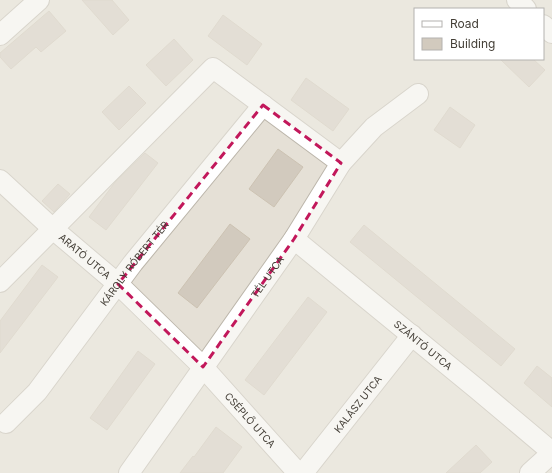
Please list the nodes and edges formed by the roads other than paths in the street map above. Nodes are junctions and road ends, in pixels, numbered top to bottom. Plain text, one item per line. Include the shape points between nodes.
1 (39, 0) edge
2 (517, 0) edge
3 (525, 8) edge
4 (544, 26) edge
5 (552, 33) edge
6 (0, 34) edge
7 (418, 94) dead end
8 (263, 105) junction
9 (341, 163) junction
10 (0, 180) edge
11 (53, 229) junction
12 (294, 239) junction
13 (0, 282) edge
14 (118, 284) junction
15 (412, 335) junction
16 (203, 367) junction
17 (6, 423) dead end
18 (552, 453) edge
19 (128, 473) edge
20 (298, 473) edge
21 (303, 473) edge
22 (530, 473) edge

1 - 6 street
2 - 3 street
4 - 5 street
7 - 9 street, TÉL UTCA via 374,128
8 - 9 street
8 - 11 street via 213,68
8 - 14 street, KÁROLY RÓBERT TÉR
9 - 12 street, TÉL UTCA
10 - 11 street, ARATÓ UTCA
11 - 13 street
11 - 14 street, ARATÓ UTCA
12 - 15 street, SZÁNTÓ UTCA
12 - 16 street, TÉL UTCA
14 - 16 street, ARATÓ UTCA
14 - 17 street, KÁROLY RÓBERT TÉR via 37,392
15 - 18 street, SZÁNTÓ UTCA
15 - 21 street, KALÁSZ UTCA
16 - 19 street, TÉL UTCA
16 - 20 street, CSÉPLŐ UTCA
18 - 22 street

